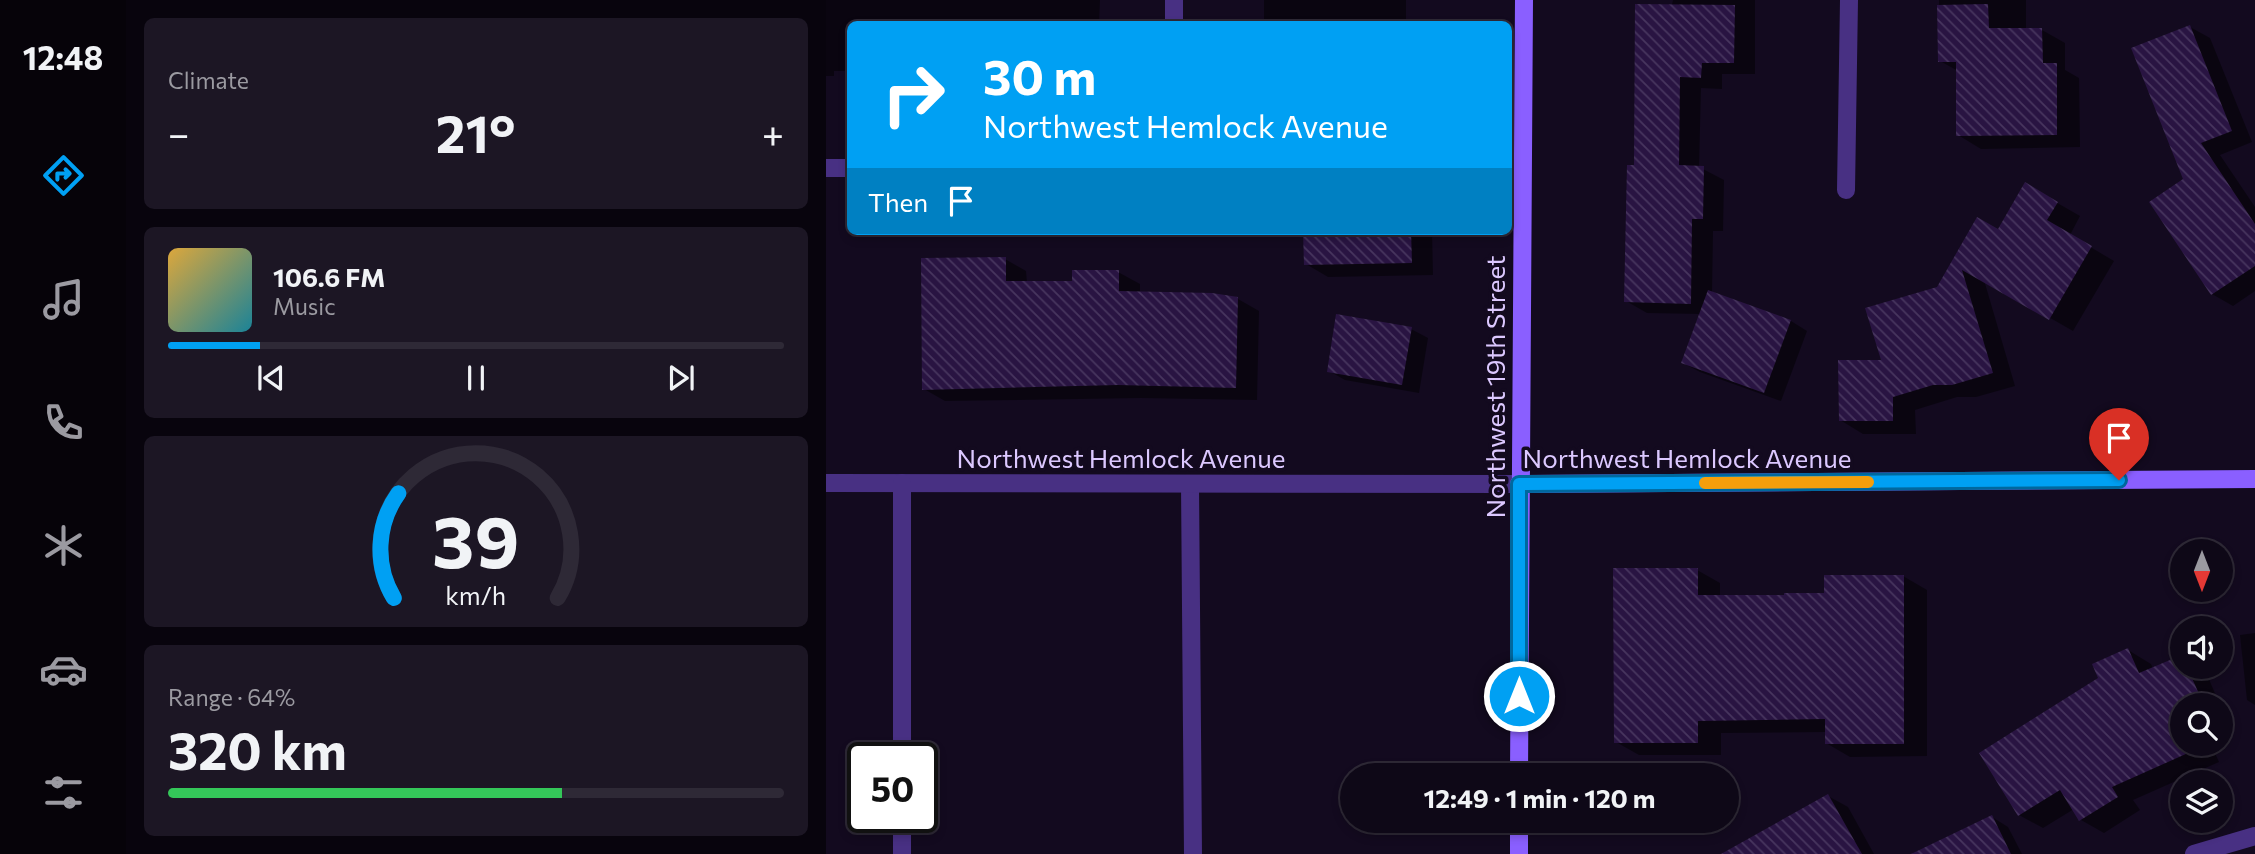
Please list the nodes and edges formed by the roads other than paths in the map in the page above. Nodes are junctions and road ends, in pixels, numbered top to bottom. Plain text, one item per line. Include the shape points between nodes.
1 (1174, 0) edge
2 (1524, 0) edge
3 (1849, 0) edge
4 (1174, 21) edge
5 (826, 168) edge
6 (847, 168) edge
7 (1846, 190) dead end
8 (2255, 479) edge
9 (826, 483) edge
10 (902, 483) junction
11 (1190, 484) junction
12 (1519, 484) junction
13 (902, 742) edge
14 (1519, 763) edge
15 (902, 833) edge
16 (1519, 833) edge
17 (2255, 836) edge
18 (902, 854) edge
19 (1194, 854) edge
20 (1519, 854) edge
21 (2194, 854) edge

1 - 4 street
2 - 12 main road, Northwest 19th Street
3 - 7 street
5 - 6 street
8 - 12 main road, Northwest Hemlock Avenue
9 - 10 street, Northwest Hemlock Avenue
10 - 11 street, Northwest Hemlock Avenue
10 - 13 street
11 - 12 street, Northwest Hemlock Avenue
11 - 19 street
12 - 14 main road, Northwest 19th Street
15 - 18 street
16 - 20 main road
17 - 21 street

